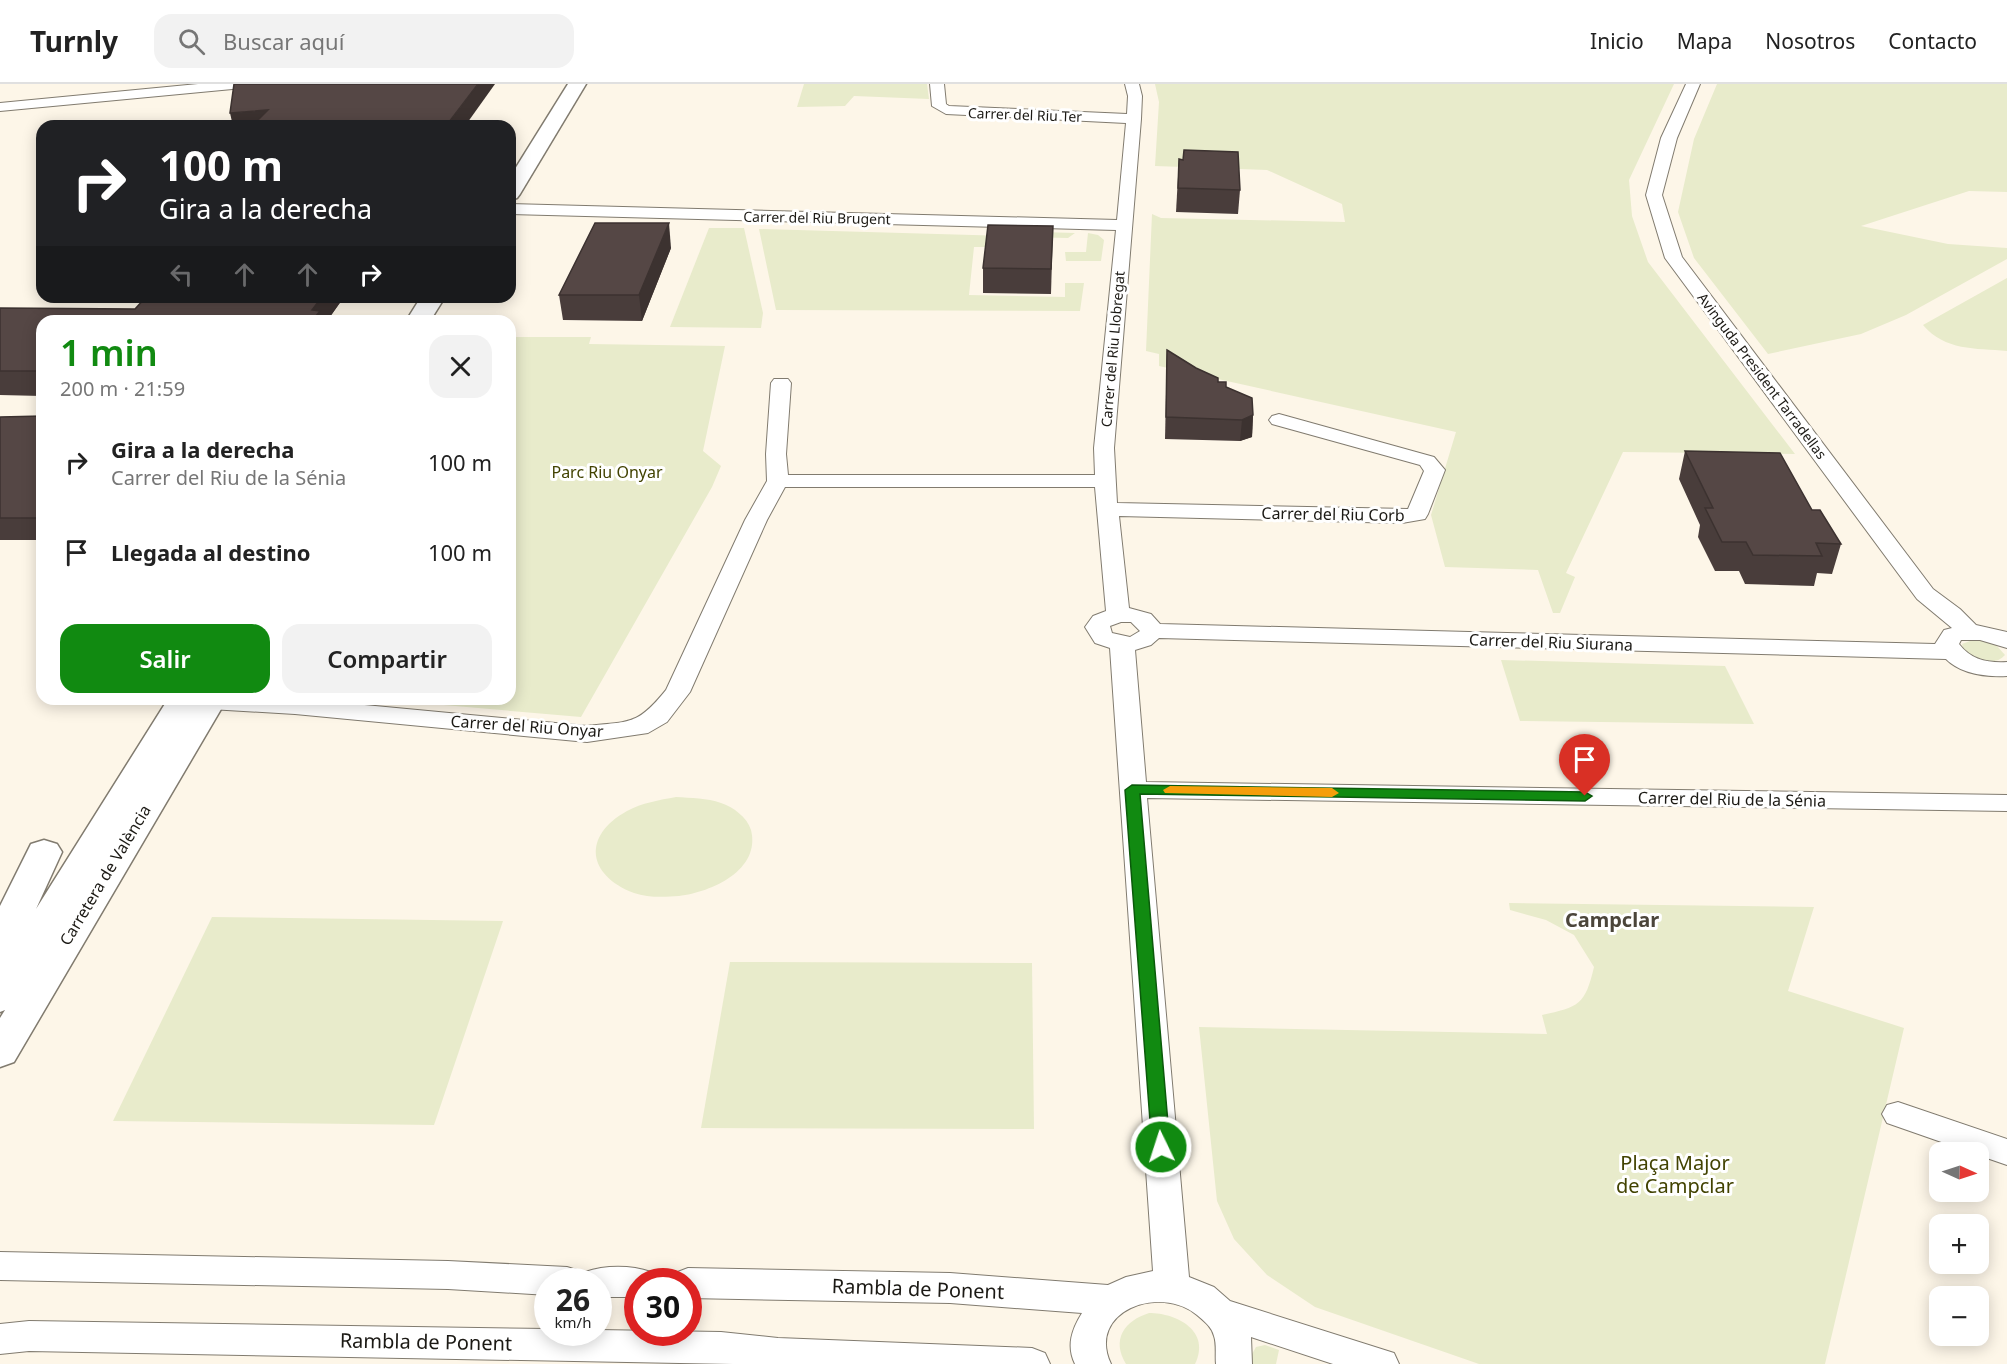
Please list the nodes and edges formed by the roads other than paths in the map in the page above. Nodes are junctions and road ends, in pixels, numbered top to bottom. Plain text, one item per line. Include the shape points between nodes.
1 (243, 84) edge
2 (565, 84) edge
3 (577, 84) edge
4 (937, 84) edge
5 (1132, 84) edge
6 (1693, 84) edge
7 (0, 107) edge
8 (1134, 118) junction
9 (516, 162) edge
10 (516, 184) edge
11 (516, 209) edge
12 (1124, 225) junction
13 (781, 383) dead end
14 (1279, 420) dead end
15 (778, 481) junction
16 (1105, 481) junction
17 (1107, 510) junction
18 (1118, 615) junction
19 (1152, 631) junction
20 (1970, 632) junction
21 (2007, 641) edge
22 (1122, 644) junction
23 (1951, 652) junction
24 (2004, 674) edge
25 (199, 705) edge
26 (199, 705) edge
27 (275, 705) edge
28 (1132, 790) junction
29 (2007, 803) edge
30 (44, 852) joint
31 (0, 910) edge
32 (0, 957) edge
33 (0, 998) edge
34 (0, 1052) edge
35 (1898, 1114) dead end
36 (2007, 1152) edge
37 (0, 1266) edge
38 (534, 1281) edge
39 (702, 1283) edge
40 (1172, 1286) junction
41 (1110, 1300) junction
42 (1221, 1313) junction
43 (0, 1339) edge
44 (1032, 1364) edge
45 (1093, 1364) edge
46 (1234, 1364) edge
47 (1381, 1364) edge

1 - 7 street
2 - 9 main road
3 - 10 main road
4 - 8 street, Carrer del Riu Ter via 939,106 946,110
5 - 8 street, Carrer del Riu Llobregat
6 - 20 street, Avinguda President Tarradellas via 1669,138 1654,195 1674,258 1925,594
8 - 12 street, Carrer del Riu Llobregat
11 - 12 street, Carrer del Riu Brugent
12 - 16 street, Carrer del Riu Llobregat via 1104,448
13 - 15 street
14 - 17 street, Carrer del Riu Corb via 1427,461 1435,470 1417,514
15 - 16 street
15 - 27 street, Carrer del Riu Onyar via 756,520 678,692 658,717 639,728 587,734 554,732
16 - 17 street, Carrer del Riu Llobregat
17 - 18 street, Carrer del Riu Llobregat
18 - 19 street via 1142,618
18 - 22 street via 1101,621 1097,627 1103,638
19 - 22 street via 1142,641
19 - 23 street, Carrer del Riu Siurana
20 - 21 street
20 - 23 street via 1948,639
22 - 28 street
23 - 24 street via 1965,662
25 - 33 main road, Carretera de València
26 - 34 main road, Carretera de València
28 - 29 street, Carrer del Riu de la Sénia
28 - 40 street
30 - 31 street
30 - 32 main road via 7,931
35 - 36 street
37 - 38 street via 448,1275
39 - 41 street, Rambla de Ponent via 950,1288
40 - 41 street via 1149,1285
40 - 42 street via 1208,1301
41 - 45 street via 1095,1317 1088,1338
42 - 46 street via 1234,1337
42 - 47 street
43 - 44 street, Rambla de Ponent via 30,1336 710,1347 778,1354

